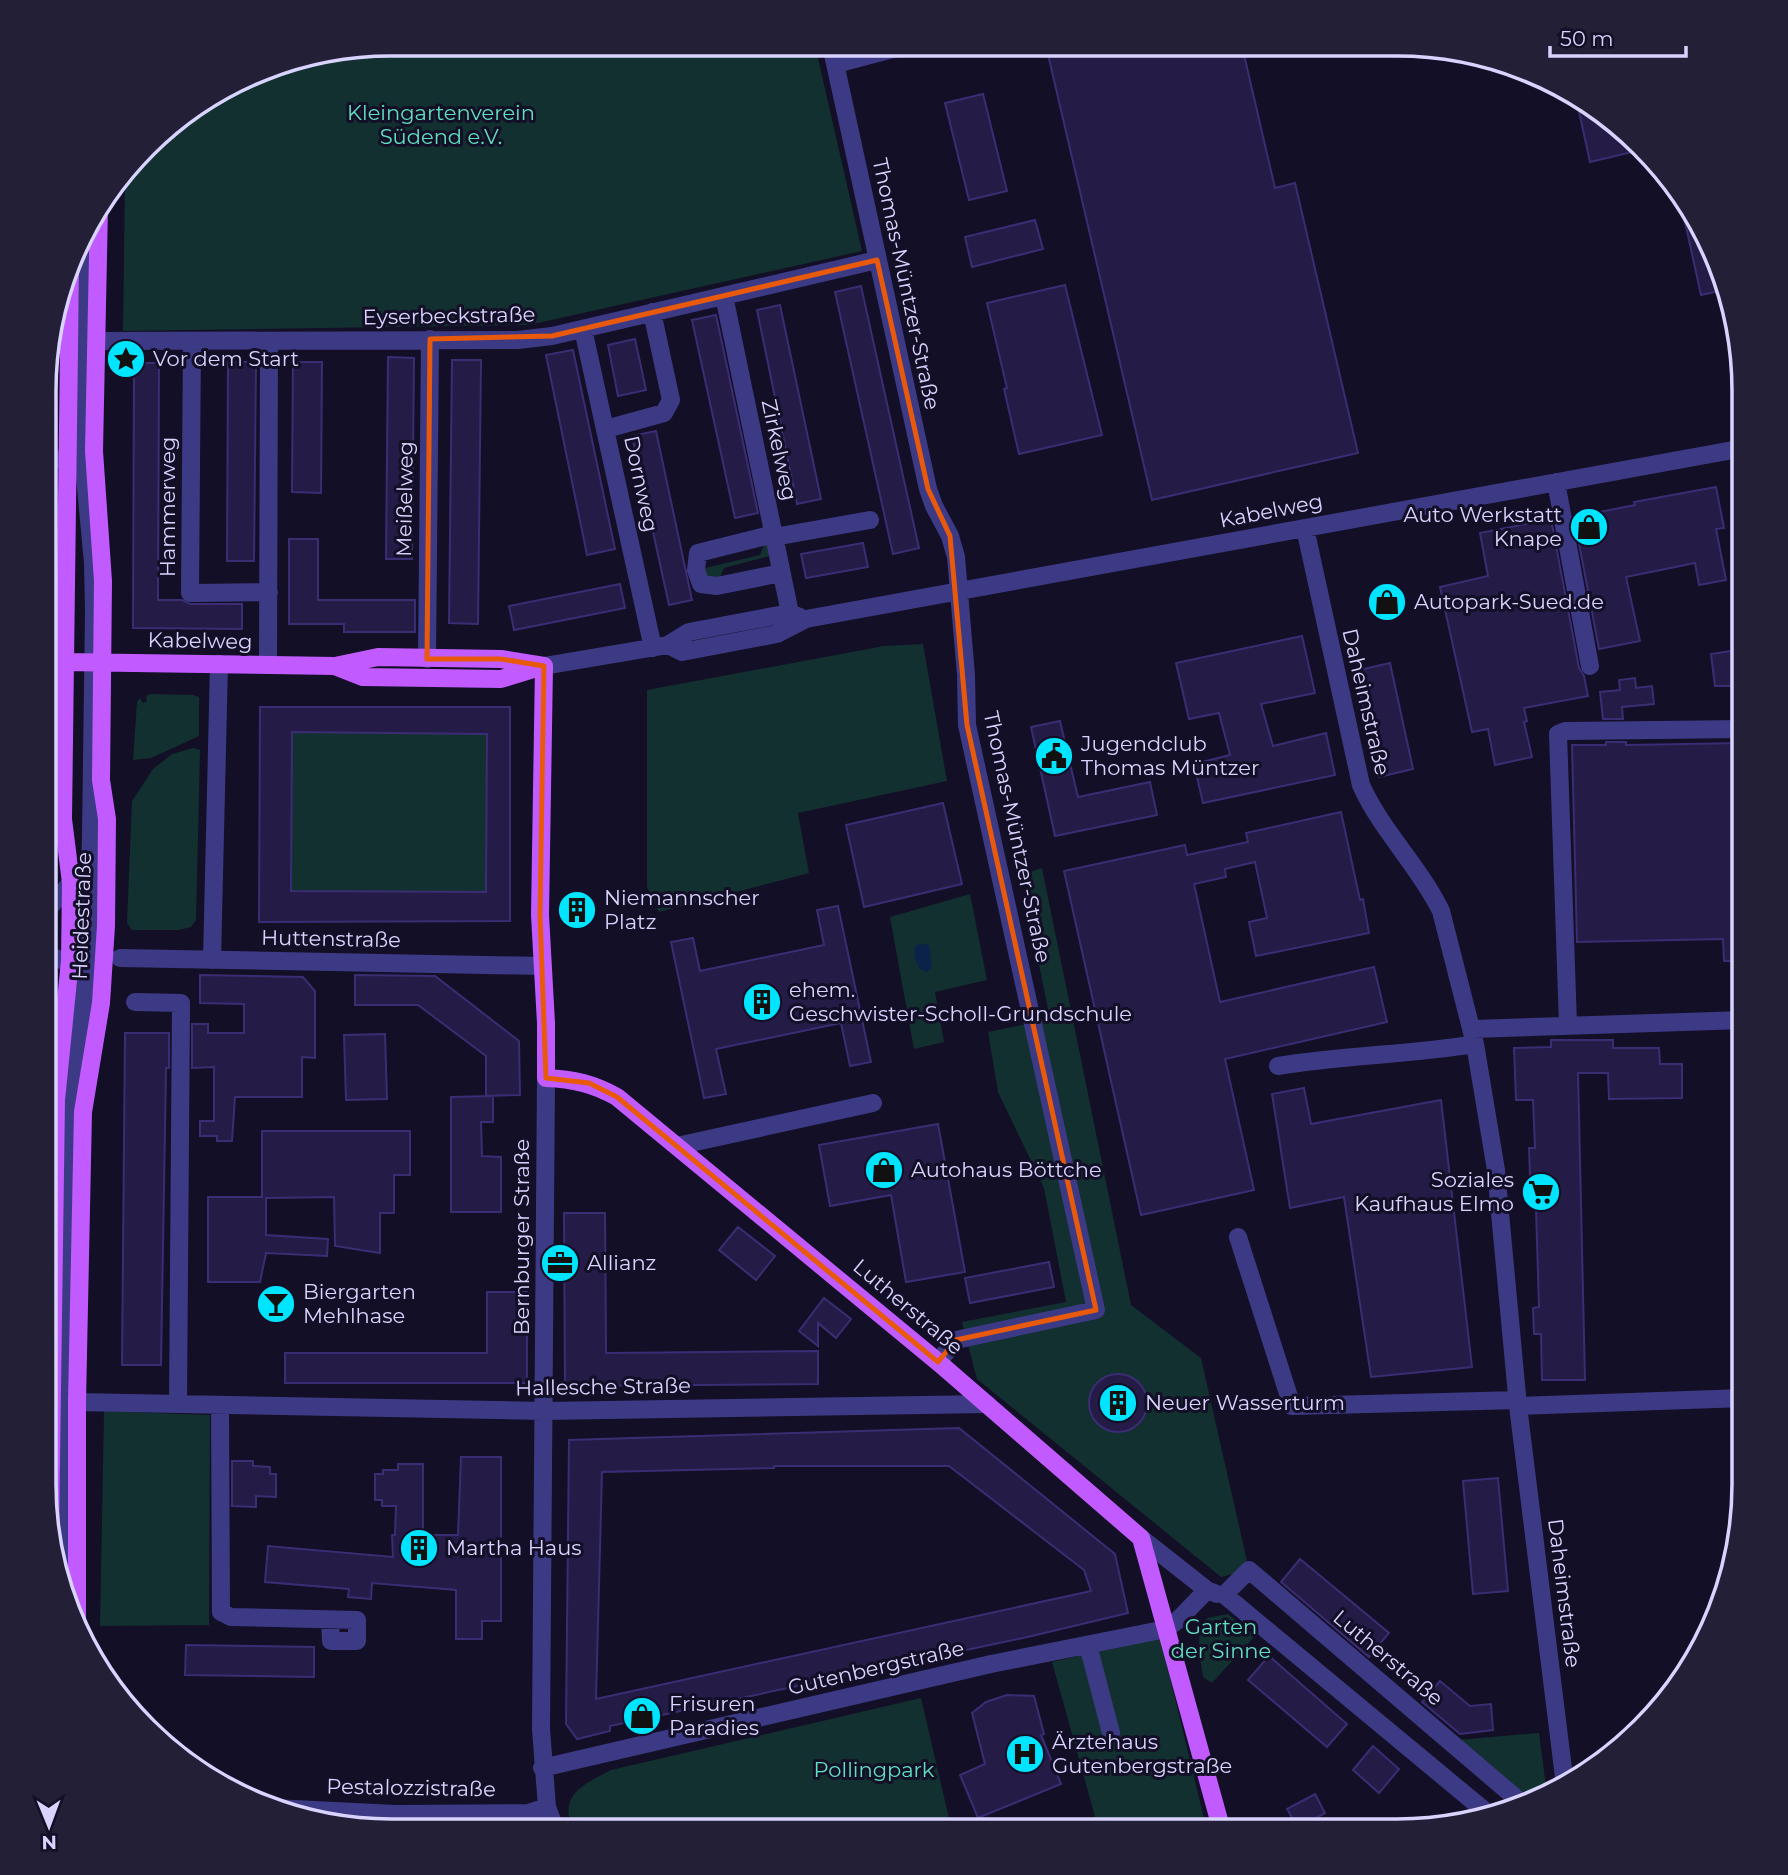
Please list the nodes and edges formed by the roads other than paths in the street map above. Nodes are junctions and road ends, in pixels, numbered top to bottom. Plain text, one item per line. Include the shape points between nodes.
1 (834, 56) edge
2 (853, 56) edge
3 (836, 64) junction
4 (99, 229) edge
5 (89, 248) edge
6 (877, 260) junction
7 (79, 269) edge
8 (724, 296) junction
9 (68, 301) edge
10 (652, 312) junction
11 (583, 329) junction
12 (430, 340) junction
13 (96, 341) junction
14 (192, 341) junction
15 (269, 341) junction
16 (606, 429) junction
17 (1732, 450) edge
18 (58, 459) edge
19 (1556, 482) junction
20 (870, 520) dead end
21 (1304, 528) junction
22 (774, 536) junction
23 (781, 573) junction
24 (959, 591) junction
25 (269, 592) junction
26 (798, 616) junction
27 (660, 647) junction
28 (427, 659) junction
29 (64, 662) junction
30 (93, 662) junction
31 (219, 664) junction
32 (268, 665) junction
33 (335, 666) junction
34 (544, 666) junction
35 (1590, 666) dead end
36 (1732, 729) edge
37 (71, 883) junction
38 (56, 900) edge
39 (56, 956) edge
40 (212, 960) junction
41 (93, 961) junction
42 (542, 965) junction
43 (135, 1002) dead end
44 (1732, 1020) edge
45 (1568, 1025) junction
46 (1474, 1036) junction
47 (1278, 1066) dead end
48 (546, 1078) junction
49 (873, 1103) dead end
50 (677, 1146) junction
51 (56, 1162) edge
52 (1238, 1237) dead end
53 (938, 1362) junction
54 (1732, 1398) edge
55 (78, 1402) junction
56 (1518, 1403) junction
57 (178, 1404) junction
58 (987, 1404) junction
59 (220, 1405) junction
60 (544, 1411) junction
61 (59, 1525) edge
62 (1141, 1538) junction
63 (66, 1569) edge
64 (1207, 1590) junction
65 (1227, 1597) junction
66 (77, 1600) edge
67 (330, 1620) dead end
68 (1166, 1629) junction
69 (1088, 1645) junction
70 (1111, 1733) dead end
71 (542, 1768) junction
72 (1564, 1774) edge
73 (1515, 1797) edge
74 (547, 1807) junction
75 (1482, 1808) edge
76 (435, 1819) edge
77 (552, 1819) edge
78 (1219, 1819) edge

1 - 3 street, Thomas-Müntzer-Straße
2 - 3 street
3 - 6 street, Thomas-Müntzer-Straße
4 - 13 main road, Heidestraße
5 - 30 street via 85,477 93,563
6 - 8 street, Eyserbeckstraße
6 - 24 street, Thomas-Müntzer-Straße via 928,489 953,545
7 - 30 street via 76,429
8 - 10 street, Eyserbeckstraße
8 - 22 street, Zirkelweg
9 - 18 main road, Heidestraße
10 - 11 street, Eyserbeckstraße
10 - 16 street via 671,400 664,413
11 - 12 street, Eyserbeckstraße via 519,340
11 - 16 street, Dornweg
12 - 15 street, Eyserbeckstraße
12 - 28 street, Meißelweg
13 - 14 street, Eyserbeckstraße
13 - 30 main road, Heidestraße via 94,451 103,581
14 - 15 street, Eyserbeckstraße
14 - 25 street, Hammerweg via 190,593
15 - 25 street
16 - 27 street, Dornweg
17 - 19 street, Kabelweg
18 - 29 main road, Heidestraße
19 - 21 street, Kabelweg
19 - 35 street
20 - 22 street
21 - 24 street, Kabelweg
21 - 46 street, Daheimstraße via 1361,785 1433,893
22 - 23 street, Zirkelweg
22 - 23 street via 698,554 695,570 701,584 717,586
23 - 26 street, Zirkelweg
24 - 26 street, Kabelweg
24 - 53 street, Thomas-Müntzer-Straße via 967,726 1096,1310 956,1340
25 - 32 street
26 - 27 street, Kabelweg via 777,634 682,652
27 - 34 street, Kabelweg
28 - 33 main road, Kabelweg via 378,657
28 - 34 main road, Kabelweg via 501,659
29 - 30 main road, Kabelweg
29 - 37 main road, Heidestraße via 63,819
30 - 31 main road, Kabelweg
30 - 41 street
30 - 41 main road, Heidestraße via 107,819
31 - 32 main road, Kabelweg
31 - 40 street
32 - 33 main road, Kabelweg
33 - 34 main road, Kabelweg via 363,677 501,678
34 - 42 main road, Bernburger Straße
36 - 45 street via 1558,734
37 - 38 street
37 - 41 main road, Heidestraße
39 - 41 street, Huttenstraße
40 - 41 street, Huttenstraße
40 - 42 street, Huttenstraße
41 - 51 main road, Heidestraße via 57,1100
41 - 55 main road, Heidestraße via 96,1041 83,1112
41 - 61 street via 65,1108
41 - 63 street via 73,1100
42 - 48 main road, Bernburger Straße
43 - 57 street via 181,1003
44 - 45 street
45 - 46 street
46 - 47 street via 1442,1050
46 - 56 street, Daheimstraße via 1502,1222
48 - 50 main road, Lutherstraße via 600,1088
48 - 60 street, Bernburger Straße
49 - 50 street
50 - 53 main road, Lutherstraße
52 - 56 street via 1292,1406
53 - 58 main road, Lutherstraße
54 - 56 street
55 - 57 street, Hallesche Straße
55 - 66 main road, Heidestraße
56 - 72 street, Daheimstraße
57 - 59 street, Hallesche Straße
58 - 60 street, Hallesche Straße
58 - 62 main road, Lutherstraße
59 - 60 street, Hallesche Straße
59 - 67 street via 221,1612 231,1618
60 - 71 street, Bernburger Straße
62 - 64 street, Lutherstraße
62 - 68 main road
64 - 65 street, Lutherstraße
64 - 68 street
65 - 73 street, Lutherstraße via 1249,1570
65 - 75 street, Lutherstraße
68 - 69 street, Gutenbergstraße
68 - 78 main road
69 - 70 street
69 - 71 street, Gutenbergstraße
71 - 74 street, Bernburger Straße
74 - 76 street, Pestalozzistraße
74 - 77 street, Bernburger Straße

